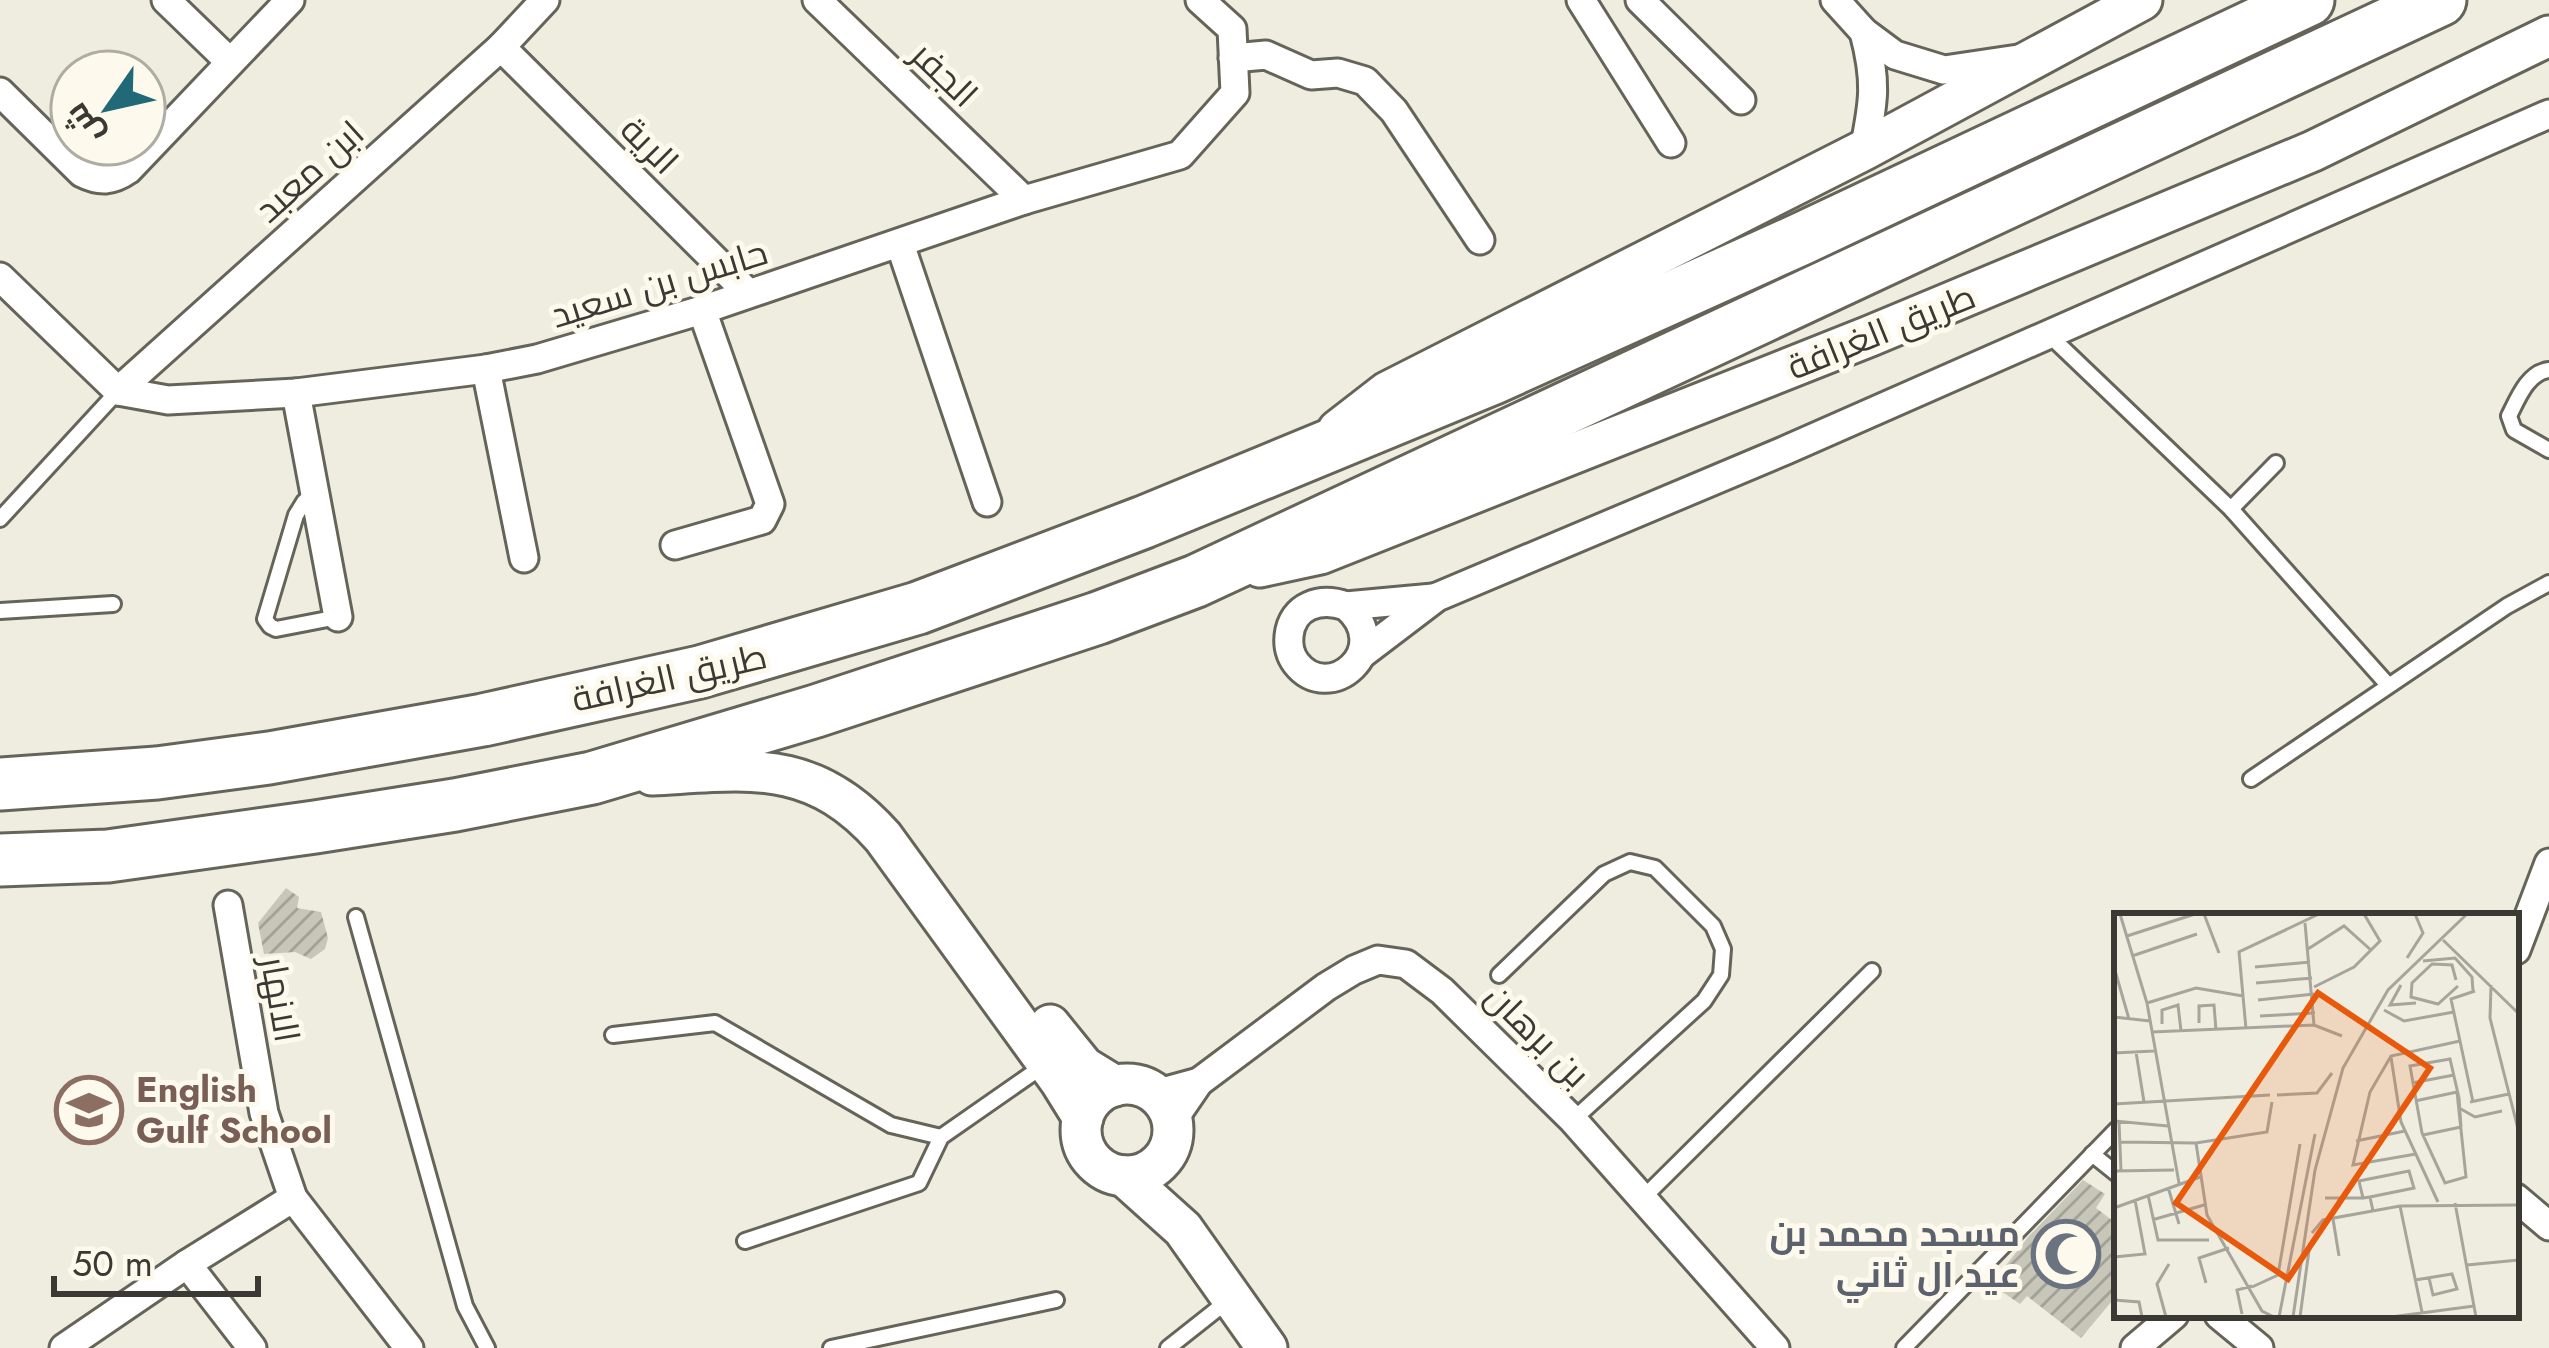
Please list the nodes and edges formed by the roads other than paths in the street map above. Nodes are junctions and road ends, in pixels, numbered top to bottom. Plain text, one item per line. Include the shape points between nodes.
1 (166, 0) edge
2 (290, 0) edge
3 (545, 0) edge
4 (817, 0) edge
5 (1200, 0) edge
6 (1581, 0) edge
7 (1640, 0) edge
8 (1835, 0) edge
9 (2142, 0) edge
10 (2308, 0) edge
11 (2440, 0) edge
12 (1864, 32) junction
13 (2549, 36) edge
14 (502, 47) junction
15 (2035, 56) junction
16 (1234, 58) junction
17 (230, 62) junction
18 (0, 92) edge
19 (1741, 100) dead end
20 (2549, 114) edge
21 (1671, 143) dead end
22 (1864, 150) junction
23 (1024, 200) junction
24 (1480, 240) dead end
25 (900, 244) junction
26 (0, 277) edge
27 (748, 293) junction
28 (702, 310) junction
29 (2048, 334) junction
30 (486, 369) junction
31 (2549, 370) edge
32 (118, 392) junction
33 (296, 393) junction
34 (2549, 450) edge
35 (1308, 454) junction
36 (2276, 463) dead end
37 (314, 492) junction
38 (987, 502) dead end
39 (2231, 509) junction
40 (0, 519) edge
41 (675, 545) dead end
42 (524, 558) dead end
43 (1196, 581) junction
44 (2549, 583) edge
45 (1437, 597) junction
46 (113, 604) dead end
47 (1346, 606) junction
48 (0, 611) edge
49 (338, 617) joint
50 (1362, 654) junction
51 (2388, 685) junction
52 (592, 778) junction
53 (2251, 779) dead end
54 (0, 784) edge
55 (0, 860) edge
56 (2549, 863) edge
57 (903, 864) junction
58 (227, 905) dead end
59 (356, 917) dead end
60 (2519, 942) edge
61 (1872, 970) dead end
62 (1499, 975) dead end
63 (614, 1035) dead end
64 (1047, 1064) junction
65 (1115, 1086) junction
66 (1164, 1107) junction
67 (1083, 1118) junction
68 (1573, 1120) junction
69 (2114, 1132) edge
70 (941, 1137) junction
71 (2092, 1154) junction
72 (1164, 1160) junction
73 (2114, 1172) edge
74 (1124, 1176) junction
75 (293, 1198) junction
76 (1643, 1198) junction
77 (2519, 1201) edge
78 (2549, 1226) edge
79 (1183, 1229) junction
80 (745, 1240) dead end
81 (187, 1264) junction
82 (1230, 1299) junction
83 (1056, 1300) dead end
84 (2170, 1318) edge
85 (2223, 1318) edge
86 (846, 1346) edge
87 (64, 1348) edge
88 (252, 1348) edge
89 (409, 1348) edge
90 (487, 1348) edge
91 (831, 1348) edge
92 (1168, 1348) edge
93 (1267, 1348) edge
94 (1774, 1348) edge
95 (1904, 1348) edge
96 (2135, 1348) edge
97 (2258, 1348) edge

1 - 17 street
2 - 17 street
3 - 14 street, ابن معبد
4 - 23 street, الجفر
5 - 16 street via 1232,29
6 - 21 street
7 - 19 street
8 - 12 street
9 - 15 main road, طريق الغرافة
10 - 35 highway, طريق الغرافة via 1801,239
11 - 43 highway, طريق الغرافة
12 - 15 street via 1895,55 1944,70
12 - 22 street via 1875,87
13 - 43 main road, طريق الغرافة via 2313,151 1870,336 1320,554
14 - 27 street, الرية
14 - 32 street, ابن معبد
15 - 22 main road, طريق الغرافة
16 - 23 street, حابس بن سعيد via 1235,93 1180,155
16 - 24 street via 1266,55 1311,75 1365,81
17 - 18 street via 128,170 106,180 82,172
20 - 29 street
22 - 35 main road, طريق الغرافة via 1387,392
23 - 25 street, حابس بن سعيد
25 - 27 street, حابس بن سعيد
25 - 38 street
26 - 32 street
27 - 28 street, حابس بن سعيد
28 - 30 street, حابس بن سعيد
28 - 41 street via 770,504 762,520
29 - 39 lane
29 - 45 street
30 - 33 street, حابس بن سعيد
30 - 42 street
31 - 34 lane via 2533,376 2509,416 2514,430
32 - 33 street, حابس بن سعيد via 168,400
32 - 40 lane
33 - 37 street
35 - 54 highway, طريق الغرافة via 918,608 700,672 269,758
36 - 39 lane
37 - 49 street
37 - 49 lane via 296,515 266,619 276,629
39 - 51 lane
43 - 52 highway, طريق الغرافة via 837,705
44 - 51 lane
45 - 47 street
45 - 50 street
46 - 48 lane
47 - 50 street via 1363,627
47 - 50 street via 1305,607 1288,645 1302,670 1329,678
51 - 53 lane
52 - 55 highway, طريق الغرافة via 292,831 108,856
52 - 57 main road via 787,774 863,814
56 - 60 street
57 - 64 main road
57 - 65 main road via 906,848 922,852 1073,1055
58 - 75 street, الانهار via 264,1113
59 - 90 lane via 464,1306
61 - 76 lane
62 - 68 lane via 1604,874 1630,862 1655,868 1713,926 1723,949 1720,975 1704,1001
63 - 70 lane via 715,1023 891,1125
64 - 67 main road
64 - 70 lane
65 - 66 main road via 1136,1085
65 - 67 main road via 1098,1094
66 - 68 street, بن برهان via 1326,987 1378,960 1406,964 1442,991
66 - 72 main road via 1173,1134
67 - 74 main road via 1090,1157
68 - 76 street, بن برهان
69 - 71 lane
70 - 80 lane via 920,1183
71 - 73 lane
71 - 95 lane
72 - 74 main road
72 - 79 main road
74 - 79 main road
75 - 81 street
75 - 89 street, الانهار
76 - 94 street, بن برهان
77 - 78 street
79 - 82 main road
81 - 87 street
81 - 88 street
82 - 92 lane
82 - 93 main road
83 - 86 lane
84 - 96 street
85 - 97 street
86 - 91 lane

